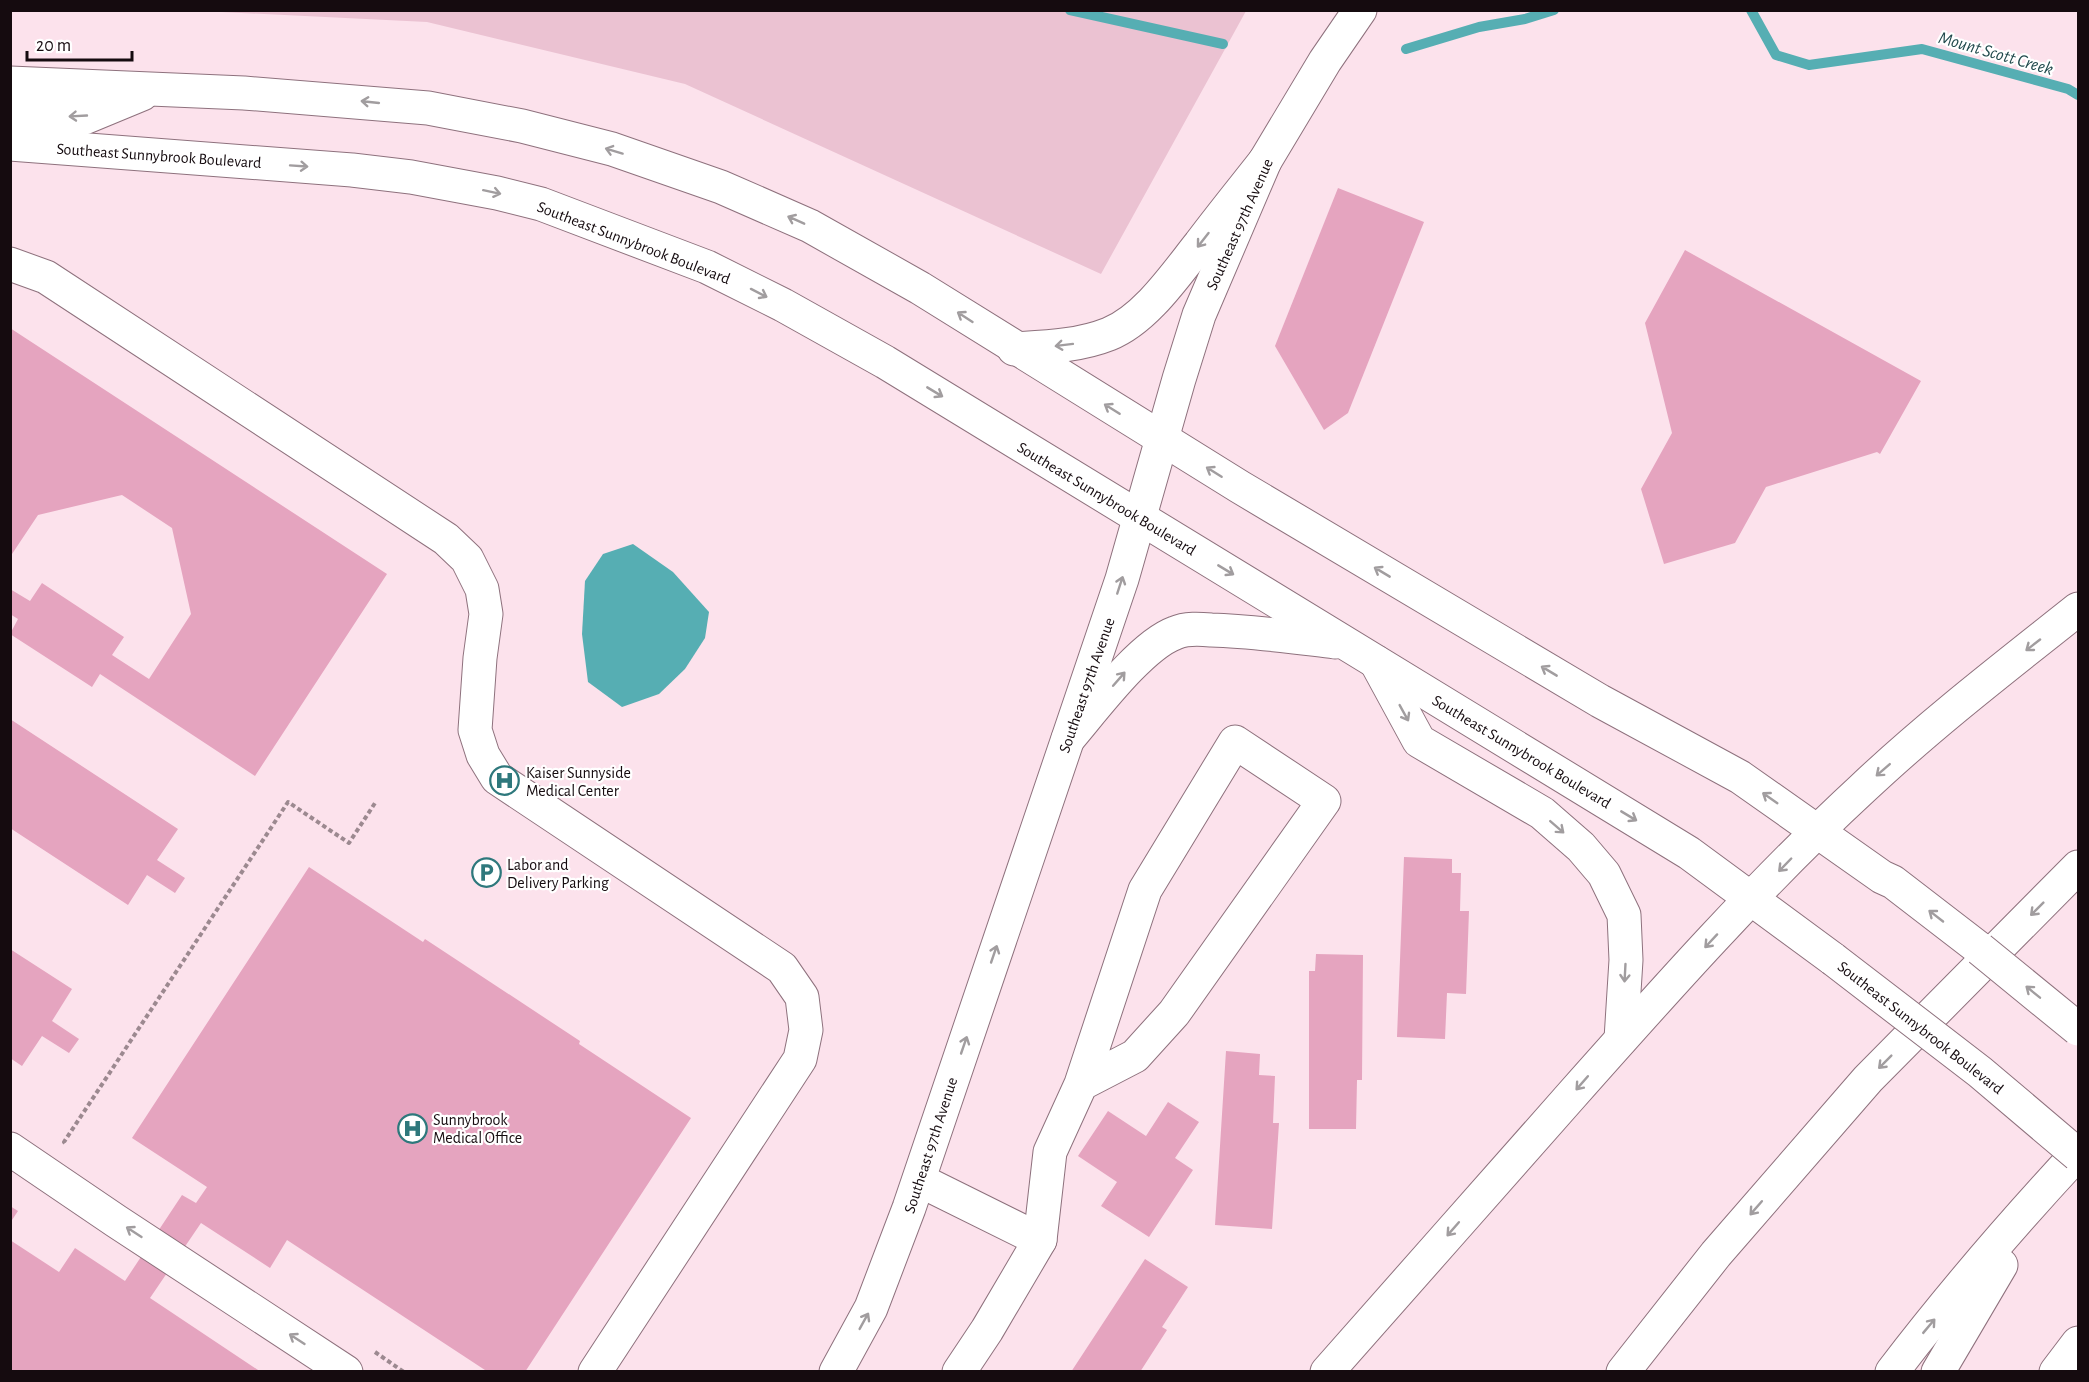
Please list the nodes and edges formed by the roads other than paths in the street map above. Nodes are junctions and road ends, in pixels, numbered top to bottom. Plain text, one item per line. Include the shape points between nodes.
1 (1360, 10) edge
2 (10, 83) edge
3 (152, 90) junction
4 (10, 113) edge
5 (10, 144) edge
6 (1265, 161) junction
7 (10, 264) edge
8 (1014, 349) junction
9 (1162, 440) junction
10 (1140, 518) junction
11 (2079, 609) edge
12 (1346, 643) junction
13 (1376, 662) junction
14 (1068, 739) junction
15 (1818, 831) junction
16 (2079, 867) edge
17 (1752, 898) junction
18 (2079, 1029) edge
19 (1621, 1039) junction
20 (1081, 1084) junction
21 (10, 1149) edge
22 (2079, 1154) edge
23 (919, 1180) junction
24 (2048, 1185) junction
25 (1040, 1240) junction
26 (2079, 1343) edge
27 (346, 1371) edge
28 (595, 1371) edge
29 (836, 1371) edge
30 (959, 1371) edge
31 (1327, 1371) edge
32 (1623, 1371) edge
33 (1892, 1371) edge
34 (1938, 1371) edge
35 (2056, 1371) edge

1 - 6 main road, Southeast 97th Avenue
2 - 3 main road
3 -> 4 main road via 84,118
8 -> 3 main road via 920,288 810,226 721,188 612,149 428,108
5 -> 10 main road, Southeast Sunnybrook Boulevard via 352,170 439,182 541,204 707,267 783,304
6 -> 8 main road via 1166,286 1131,321 1090,340
6 - 9 main road, Southeast 97th Avenue via 1199,315
7 - 28 main road via 46,277 446,539 467,559 482,589 486,614 475,730 483,755 497,778 782,968 802,997 806,1030 800,1059
9 -> 8 main road
9 - 10 main road, Southeast 97th Avenue
15 -> 9 main road via 1740,777 1600,701
10 -> 12 main road, Southeast Sunnybrook Boulevard
14 -> 10 main road, Southeast 97th Avenue
11 -> 15 main road via 1952,709
12 - 13 main road, Southeast Sunnybrook Boulevard
14 -> 12 main road via 1130,666 1176,632 1233,630
13 -> 17 main road, Southeast Sunnybrook Boulevard via 1689,853
13 -> 19 main road via 1419,741 1542,813 1604,874 1623,915 1626,941
23 -> 14 main road, Southeast 97th Avenue
15 -> 17 main road
18 -> 15 main road, bridge via 1893,882
16 -> 32 main road via 1868,1079 1716,1254
17 -> 19 main road
17 - 22 main road, Southeast Sunnybrook Boulevard, bridge via 1980,1072
19 -> 31 main road
20 - 20 main road via 1145,890 1235,742 1324,801 1174,1013 1135,1056
20 - 25 main road via 1050,1152
27 -> 21 main road
22 - 24 main road
23 - 25 main road
29 -> 23 main road, Southeast 97th Avenue via 872,1308
33 -> 24 main road
24 - 34 main road
25 - 30 main road
26 - 35 main road

